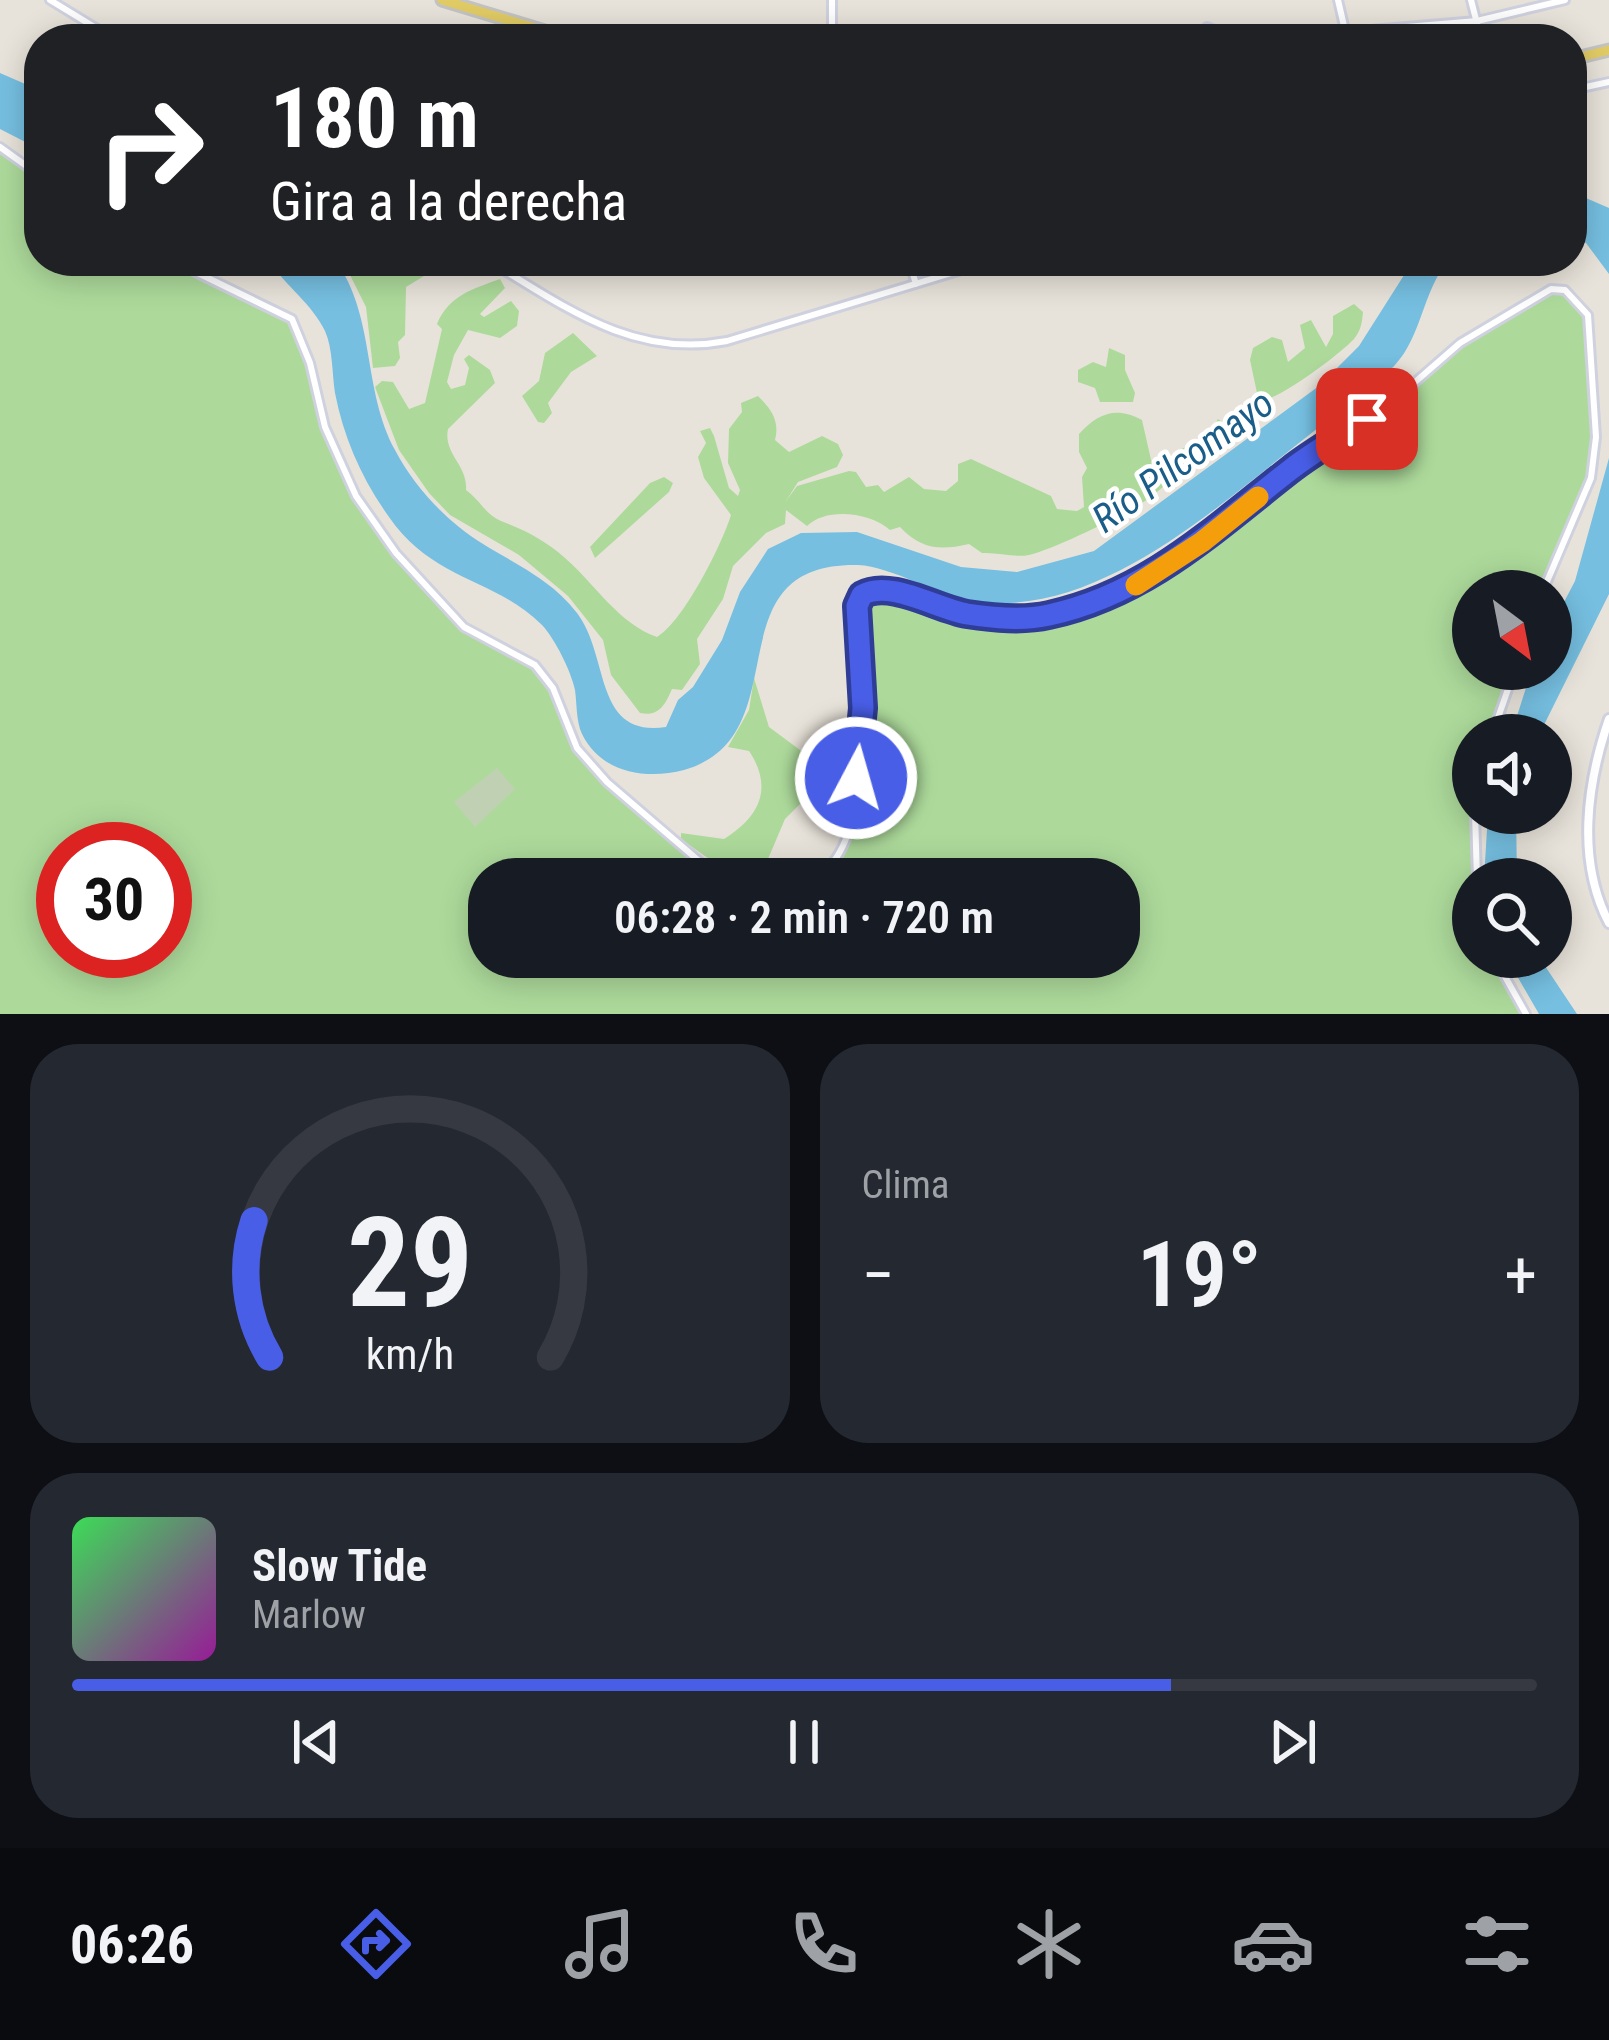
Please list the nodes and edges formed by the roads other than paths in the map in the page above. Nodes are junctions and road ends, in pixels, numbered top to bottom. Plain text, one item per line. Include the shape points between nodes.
1 (50, 0) edge
2 (442, 0) edge
3 (1471, 0) edge
4 (1564, 0) edge
5 (1478, 21) junction
6 (89, 24) edge
7 (521, 24) edge
8 (1452, 24) edge
9 (1478, 24) edge
10 (204, 276) edge
11 (513, 276) edge
12 (914, 276) edge
13 (942, 276) edge
14 (916, 284) junction
15 (1552, 570) edge
16 (1609, 718) edge
17 (696, 858) edge
18 (837, 858) edge
19 (1609, 923) edge
20 (1506, 978) edge
21 (1526, 1014) edge

1 - 6 street
2 - 7 main road
3 - 5 street
4 - 5 street
5 - 8 street
5 - 9 street
10 - 17 street via 292,319 325,427 356,496 396,553 464,628 535,665 554,688 577,748
11 - 14 street via 608,329 682,346 727,341
12 - 14 street
13 - 14 street
15 - 18 street via 1591,478 1596,437 1588,315 1564,290 1551,289 1460,343 1391,403 1144,581 1022,619 967,614 884,589 862,595 863,708 850,824
16 - 19 street via 1588,843
20 - 21 street

